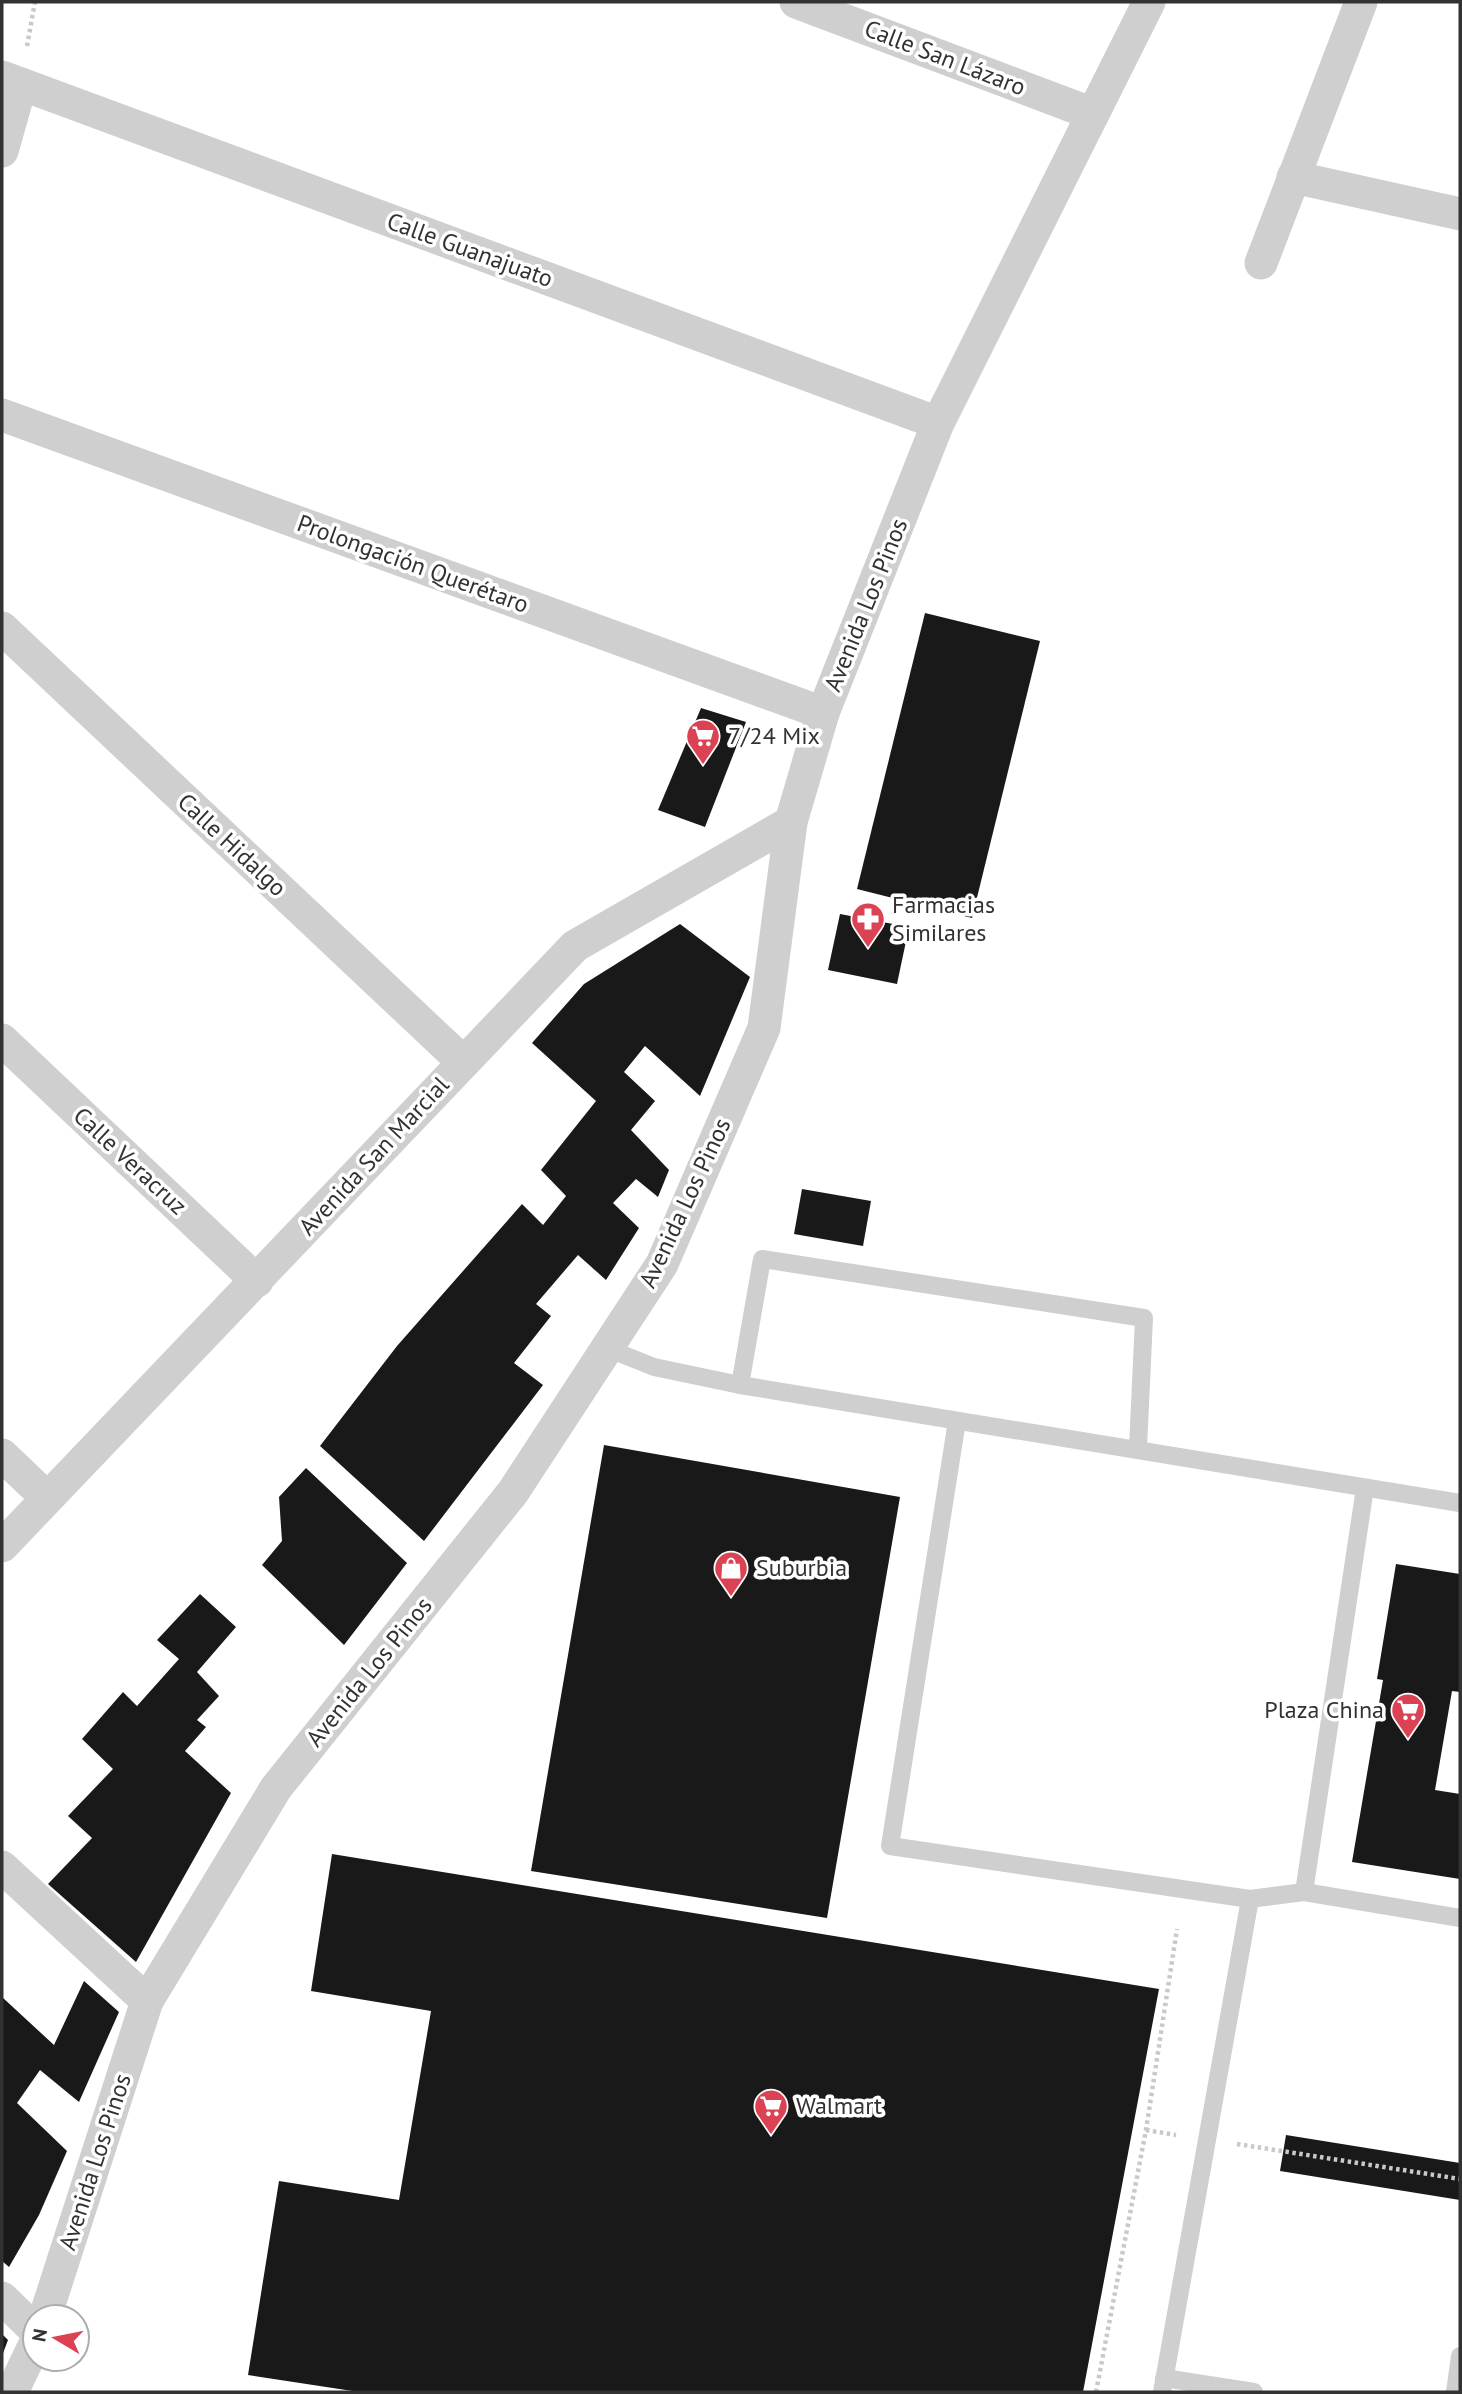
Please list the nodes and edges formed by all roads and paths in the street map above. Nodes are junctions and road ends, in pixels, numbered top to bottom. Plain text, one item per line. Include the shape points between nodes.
1 (796, 2) edge
2 (1149, 2) edge
3 (1361, 2) edge
4 (11, 81) edge
5 (1093, 114) junction
6 (2, 151) edge
7 (1293, 177) junction
8 (1460, 214) edge
9 (1261, 263) dead end
10 (2, 415) edge
11 (938, 422) junction
12 (2, 628) edge
13 (823, 713) junction
14 (791, 822) junction
15 (2, 1040) edge
16 (462, 1061) junction
17 (257, 1281) junction
18 (609, 1349) junction
19 (740, 1385) junction
20 (957, 1421) junction
21 (1138, 1448) junction
22 (2, 1455) edge
23 (1365, 1488) junction
24 (46, 1497) junction
25 (1460, 1503) edge
26 (2, 1546) edge
27 (2, 1867) edge
28 (1304, 1892) junction
29 (1250, 1899) junction
30 (1460, 1918) edge
31 (1177, 1928) dead end
32 (147, 2001) junction
33 (1146, 2130) junction
34 (1207, 2140) junction
35 (1460, 2179) edge
36 (2, 2298) edge
37 (50, 2303) edge
38 (21, 2316) edge
39 (1460, 2356) edge
40 (21, 2373) edge
41 (1163, 2385) edge
42 (12, 2392) edge
43 (1097, 2392) edge
44 (1254, 2392) edge
45 (1455, 2392) edge

1 - 5 street, Calle San Lázaro
2 - 5 street, Avenida Los Pinos
3 - 7 street
4 - 6 street
4 - 11 street, Calle Guanajuato
5 - 11 street, Avenida Los Pinos
7 - 8 street
7 - 9 street
10 - 13 street, Prolongación Querétaro
11 - 13 street, Avenida Los Pinos
12 - 16 street, Calle Hidalgo
13 - 14 street, Avenida Los Pinos
14 - 16 street, Avenida San Marcial via 575,947
14 - 18 street, Avenida Los Pinos via 764,1028 662,1264
15 - 17 street, Calle Veracruz
16 - 17 street, Avenida San Marcial
17 - 24 street, Avenida San Marcial
18 - 19 lane via 653,1367
18 - 32 street, Avenida Los Pinos via 513,1492 276,1788
19 - 20 lane
19 - 21 lane via 762,1259 1144,1318
20 - 21 lane
20 - 29 lane via 890,1846
21 - 23 lane
22 - 24 street
23 - 25 lane
23 - 28 lane
24 - 26 street, Avenida San Marcial
27 - 32 street
28 - 29 lane
28 - 30 lane
29 - 34 lane
31 - 33 path
32 - 37 street, Avenida Los Pinos
33 - 34 path
33 - 43 path
34 - 35 path
34 - 41 lane
36 - 38 street
39 - 45 lane
40 - 42 street
41 - 44 lane

